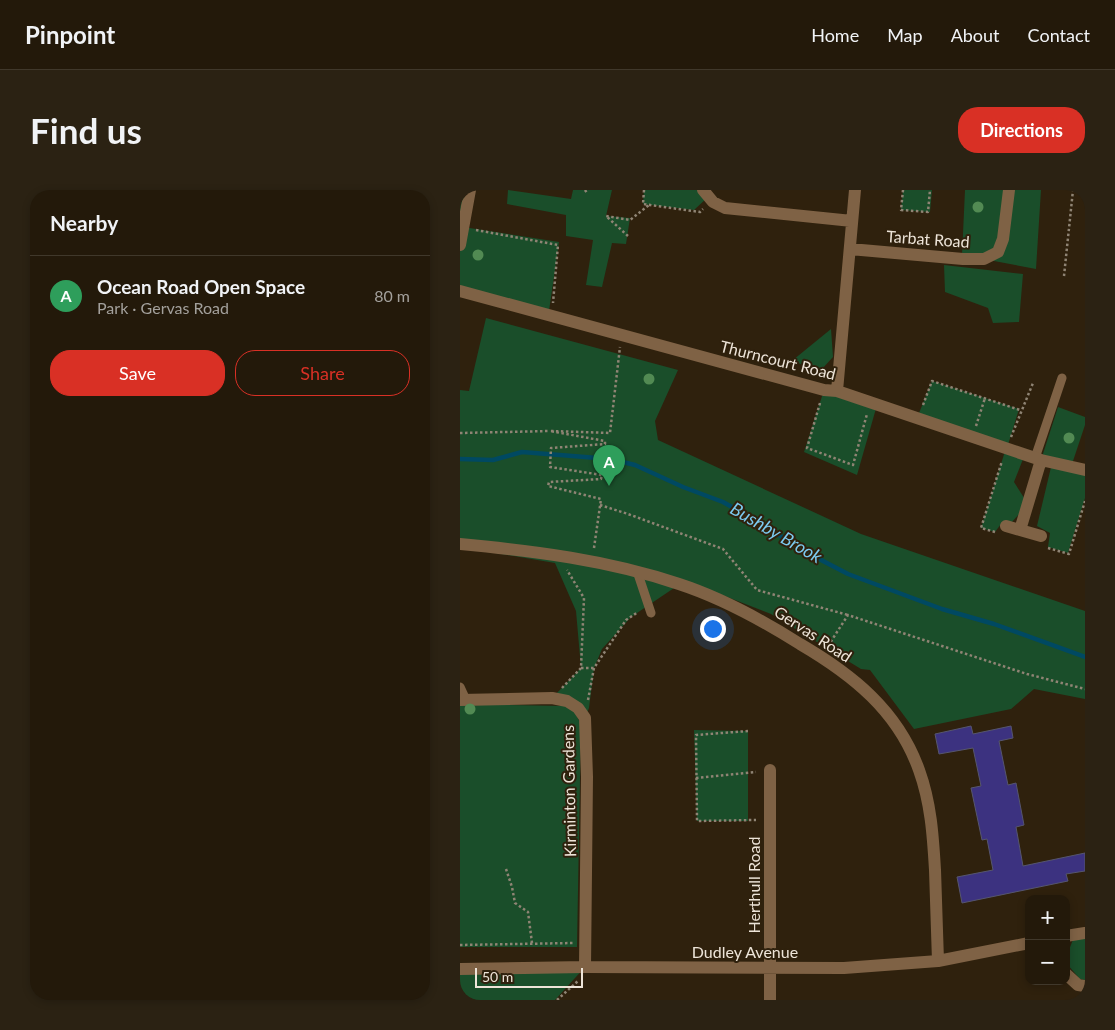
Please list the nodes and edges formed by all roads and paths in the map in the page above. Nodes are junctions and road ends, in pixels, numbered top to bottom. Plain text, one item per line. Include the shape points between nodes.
1 (470, 190) edge
2 (644, 190) edge
3 (703, 190) edge
4 (855, 190) edge
5 (902, 190) edge
6 (930, 190) edge
7 (1009, 190) edge
8 (1072, 190) edge
9 (711, 200) junction
10 (648, 205) junction
11 (852, 221) junction
12 (463, 227) junction
13 (628, 236) dead end
14 (460, 245) edge
15 (850, 249) junction
16 (1064, 276) dead end
17 (460, 291) edge
18 (551, 317) junction
19 (622, 336) junction
20 (1062, 378) dead end
21 (1033, 383) dead end
22 (830, 391) junction
23 (985, 398) junction
24 (871, 403) junction
25 (1020, 410) dead end
26 (918, 418) junction
27 (550, 431) junction
28 (460, 433) edge
29 (973, 437) junction
30 (1006, 448) junction
31 (1038, 459) junction
32 (1085, 470) edge
33 (600, 505) junction
34 (1006, 526) dead end
35 (1020, 530) junction
36 (1041, 536) dead end
37 (460, 544) edge
38 (593, 554) dead end
39 (558, 556) junction
40 (637, 571) junction
41 (650, 609) joint
42 (848, 615) junction
43 (821, 656) junction
44 (581, 668) junction
45 (594, 668) junction
46 (460, 687) edge
47 (1085, 689) edge
48 (552, 698) junction
49 (463, 700) edge
50 (585, 718) junction
51 (748, 731) dead end
52 (770, 770) joint
53 (696, 778) junction
54 (770, 819) junction
55 (506, 869) dead end
56 (1085, 933) edge
57 (1070, 935) edge
58 (585, 942) junction
59 (532, 943) junction
60 (1025, 944) edge
61 (460, 945) edge
62 (938, 961) junction
63 (589, 967) junction
64 (770, 968) junction
65 (460, 969) edge
66 (1070, 978) edge
67 (1085, 986) edge
68 (557, 1000) edge
69 (770, 1000) edge

1 - 12 street
2 - 10 path via 642,204
3 - 9 street
4 - 11 street
5 - 6 path via 900,210 928,212
7 - 15 street, Tarbat Road via 1003,239 998,252 984,259
8 - 16 path
9 - 10 path via 700,212
9 - 11 street via 725,208
10 - 13 path via 630,220 606,216
11 - 15 street
12 - 14 street
12 - 18 path via 558,245
15 - 22 street
17 - 18 street, Thurncourt Road
18 - 19 street, Thurncourt Road
19 - 22 street, Thurncourt Road
19 - 27 path via 610,433
20 - 31 lane
21 - 30 path
22 - 24 street, Thurncourt Road
22 - 24 path via 806,448 853,465
23 - 25 path
23 - 26 path via 932,381
23 - 29 path
24 - 26 street, Thurncourt Road
26 - 29 street, Thurncourt Road
27 - 28 path
27 - 33 path via 605,441 605,444 551,448 550,467 602,475 601,479 549,482 548,486 601,499
29 - 30 street, Thurncourt Road
30 - 31 street, Thurncourt Road
31 - 32 street, Thurncourt Road
31 - 35 street
33 - 38 path
33 - 42 path via 723,549 757,590
34 - 35 street
35 - 36 street
37 - 39 street, Gervas Road
39 - 40 street, Gervas Road
39 - 44 path via 584,598
40 - 41 lane
40 - 43 street, Gervas Road via 680,584 732,606
41 - 45 path via 626,620
42 - 43 path
42 - 47 path via 1027,674
43 - 62 street, Gervas Road via 864,688 878,703 902,734 919,768 932,820
44 - 45 path
44 - 48 path
45 - 50 path
46 - 49 lane
48 - 49 street, Kirminton Gardens
48 - 50 street, Kirminton Gardens via 567,701
50 - 58 street, Kirminton Gardens
51 - 53 path via 696,735
52 - 53 path
52 - 54 street, Herthull Road
53 - 54 path via 697,821
54 - 64 street, Herthull Road
55 - 59 path via 515,903 528,912
56 - 57 street
58 - 59 path
58 - 63 street, Kirminton Gardens
59 - 61 path
60 - 62 street, Dudley Avenue
62 - 64 street, Dudley Avenue via 844,968
63 - 64 street, Dudley Avenue
63 - 65 street, Dudley Avenue
63 - 68 path
64 - 69 street, Herthull Road
66 - 67 street via 1078,985

